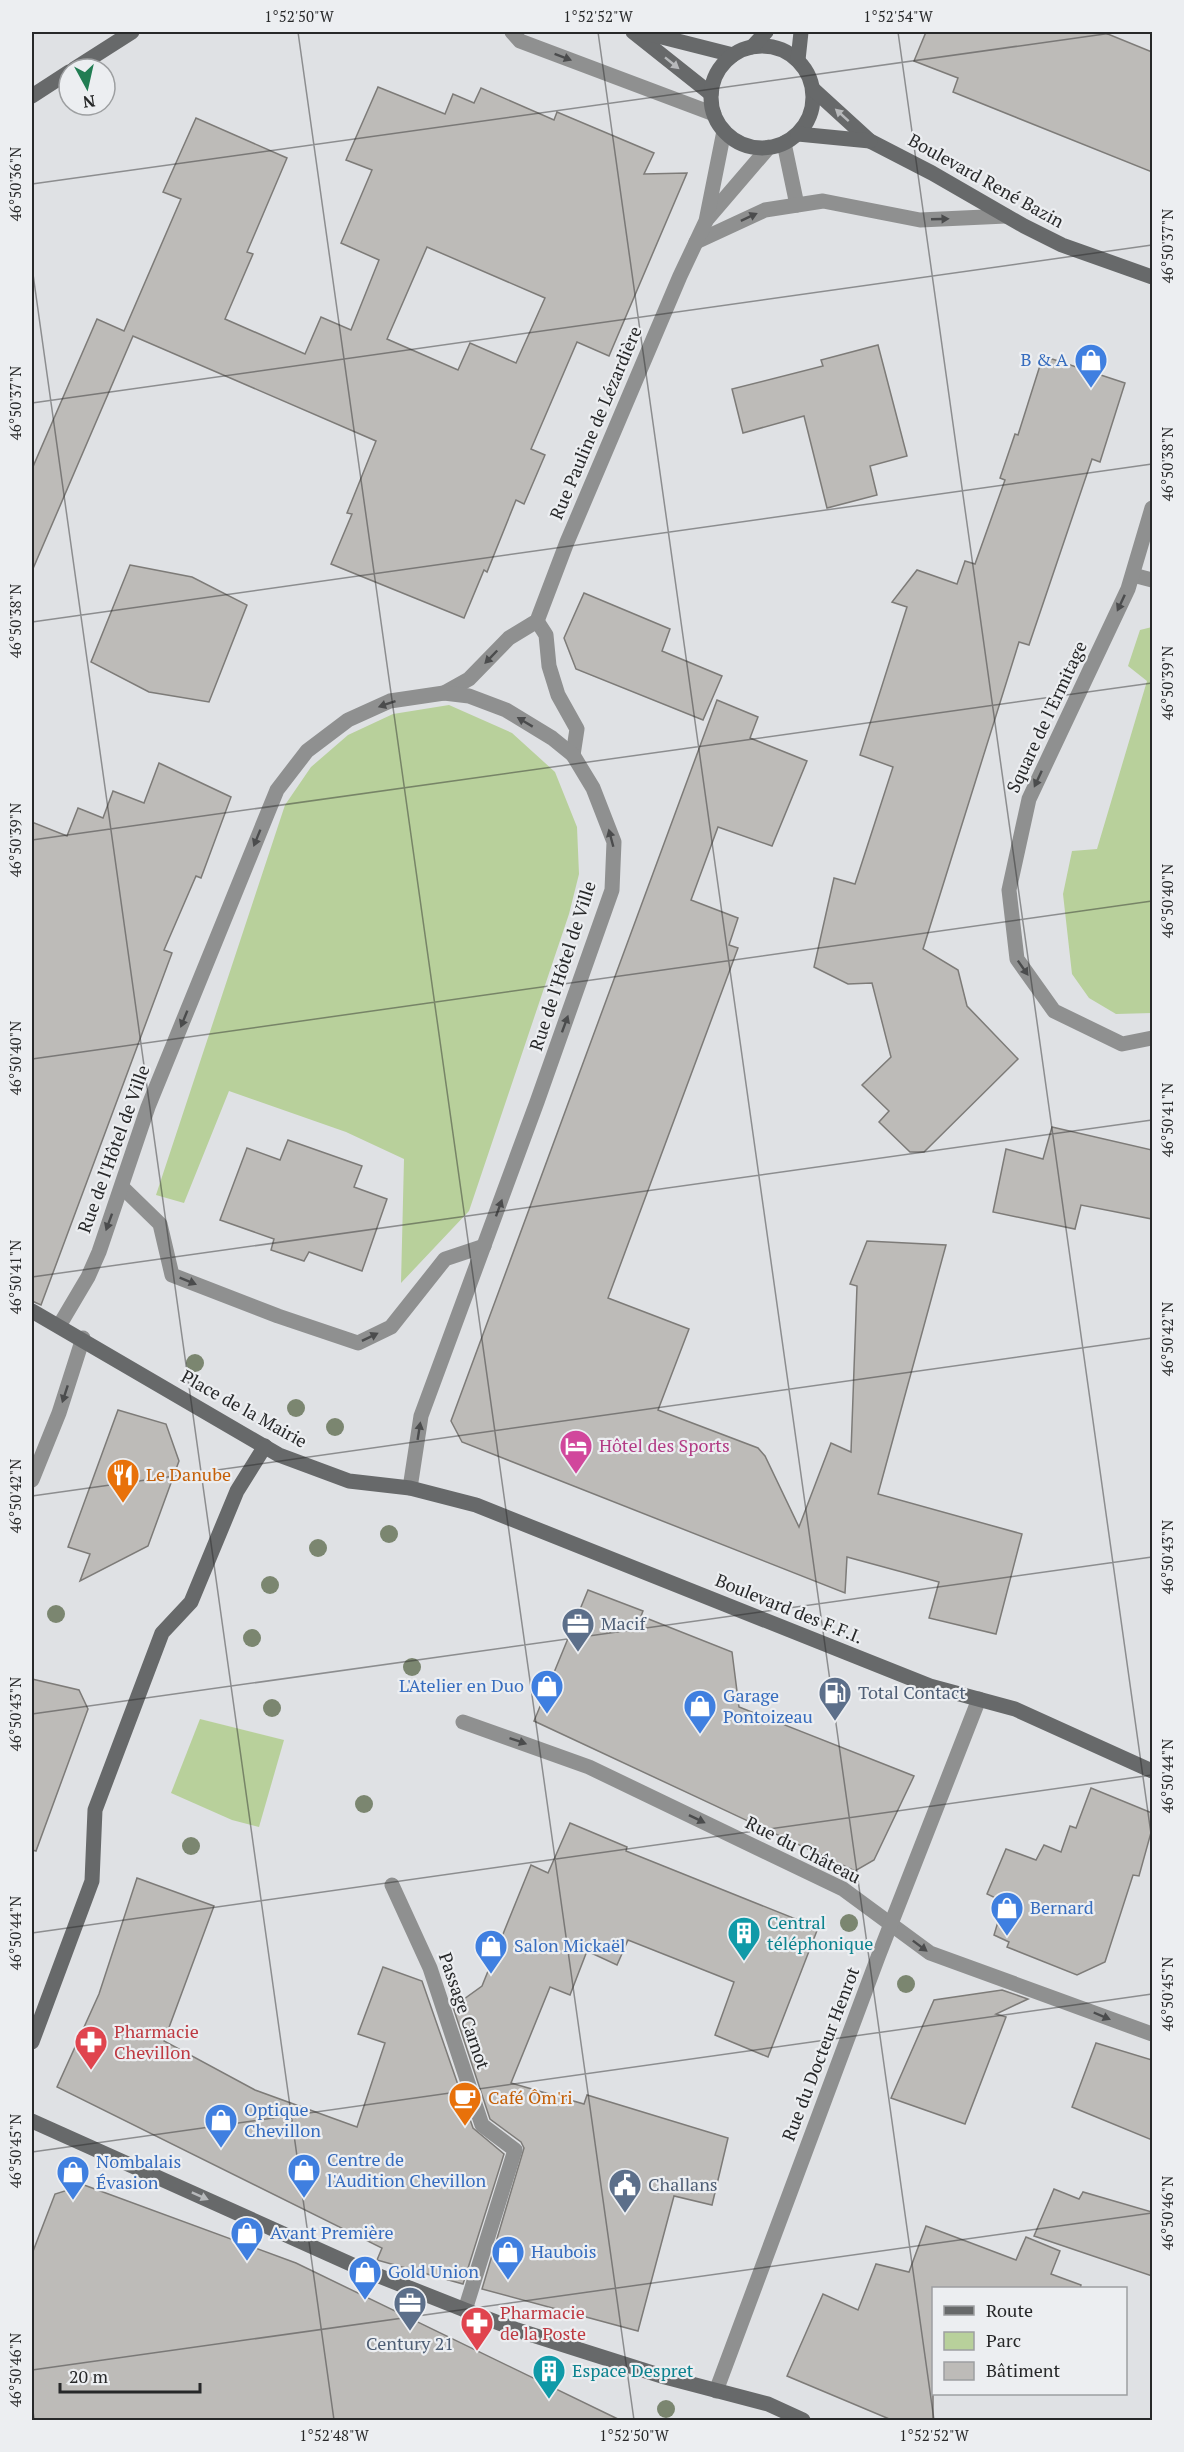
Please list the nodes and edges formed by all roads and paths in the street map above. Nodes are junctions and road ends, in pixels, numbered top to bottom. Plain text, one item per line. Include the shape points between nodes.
1 (132, 32) edge
2 (512, 32) edge
3 (633, 32) edge
4 (642, 32) edge
5 (766, 32) edge
6 (801, 32) edge
7 (752, 47) junction
8 (733, 55) junction
9 (93, 57) edge
10 (798, 60) junction
11 (57, 80) edge
12 (813, 89) junction
13 (711, 94) junction
14 (32, 96) edge
15 (714, 114) junction
16 (724, 131) junction
17 (798, 134) junction
18 (870, 141) junction
19 (777, 145) junction
20 (797, 205) junction
21 (1006, 216) junction
22 (706, 221) junction
23 (696, 242) junction
24 (1152, 277) edge
25 (1152, 508) edge
26 (1133, 574) junction
27 (1152, 580) edge
28 (537, 621) junction
29 (444, 693) junction
30 (573, 755) junction
31 (1152, 1038) edge
32 (122, 1187) junction
33 (484, 1246) junction
34 (32, 1311) edge
35 (59, 1326) junction
36 (83, 1338) junction
37 (265, 1446) junction
38 (32, 1480) edge
39 (410, 1488) junction
40 (979, 1699) junction
41 (463, 1722) dead end
42 (1152, 1771) edge
43 (392, 1885) dead end
44 (891, 1923) junction
45 (1152, 2034) edge
46 (32, 2042) edge
47 (32, 2121) edge
48 (465, 2310) junction
49 (716, 2391) junction
50 (803, 2421) edge

1 - 9 street
2 -> 15 street via 520,41
3 -> 13 street
4 - 8 street
5 - 7 street
6 - 10 street
7 - 8 street
7 - 10 street via 777,48
8 - 13 street via 721,66
10 - 12 street
11 - 14 street
12 - 17 street via 813,106
18 -> 12 street, Boulevard René Bazin
13 - 15 street
15 - 16 street
16 - 19 street via 745,144
16 - 22 street, Rue Pauline de Lézardière
17 - 18 street, Boulevard René Bazin
17 - 19 street
18 - 21 street, Boulevard René Bazin
19 - 20 street
19 - 22 street, Rue Pauline de Lézardière
20 -> 21 street via 824,201 920,220
23 -> 20 street via 765,210
21 - 24 street, Boulevard René Bazin via 1062,245
22 - 23 street, Rue Pauline de Lézardière
23 - 28 street, Rue Pauline de Lézardière
25 - 26 street, Square de l'Ermitage
26 - 27 street
26 -> 31 street, Square de l'Ermitage via 1029,799 1009,890 1017,959 1054,1011 1122,1044
28 -> 29 street via 509,638 470,679
28 - 30 street via 546,635 549,666 558,695 577,729
30 -> 29 street, Rue de l'Hôtel de Ville via 506,710 469,696
29 -> 32 street, Rue de l'Hôtel de Ville via 390,701 348,720 307,751 277,790 148,1107
33 -> 30 street, Rue de l'Hôtel de Ville via 612,890 614,842 593,788
32 -> 33 street via 160,1224 172,1275 358,1343 391,1326 445,1259
32 -> 35 street, Rue de l'Hôtel de Ville via 88,1277
39 -> 33 street, Rue de l'Hôtel de Ville via 421,1416
34 - 35 street
35 - 36 street
36 - 37 street, Place de la Mairie
36 -> 38 street
37 - 39 street, Place de la Mairie via 350,1481
37 - 46 street via 237,1491 191,1602 162,1633 95,1810 92,1881
39 - 40 street, Boulevard des F.F.I. via 476,1505 930,1686
40 - 42 street, Boulevard des F.F.I. via 1015,1709
40 - 44 street, Rue du Docteur Henrot
41 -> 44 street, Rue du Château via 589,1767 843,1889
43 - 48 street, Passage Carnot via 430,1968 482,2125 515,2150
44 -> 45 street, Rue du Château via 930,1953
44 - 49 street, Rue du Docteur Henrot
47 -> 48 street via 364,2270
48 - 49 street via 517,2330
49 - 50 street via 768,2404

